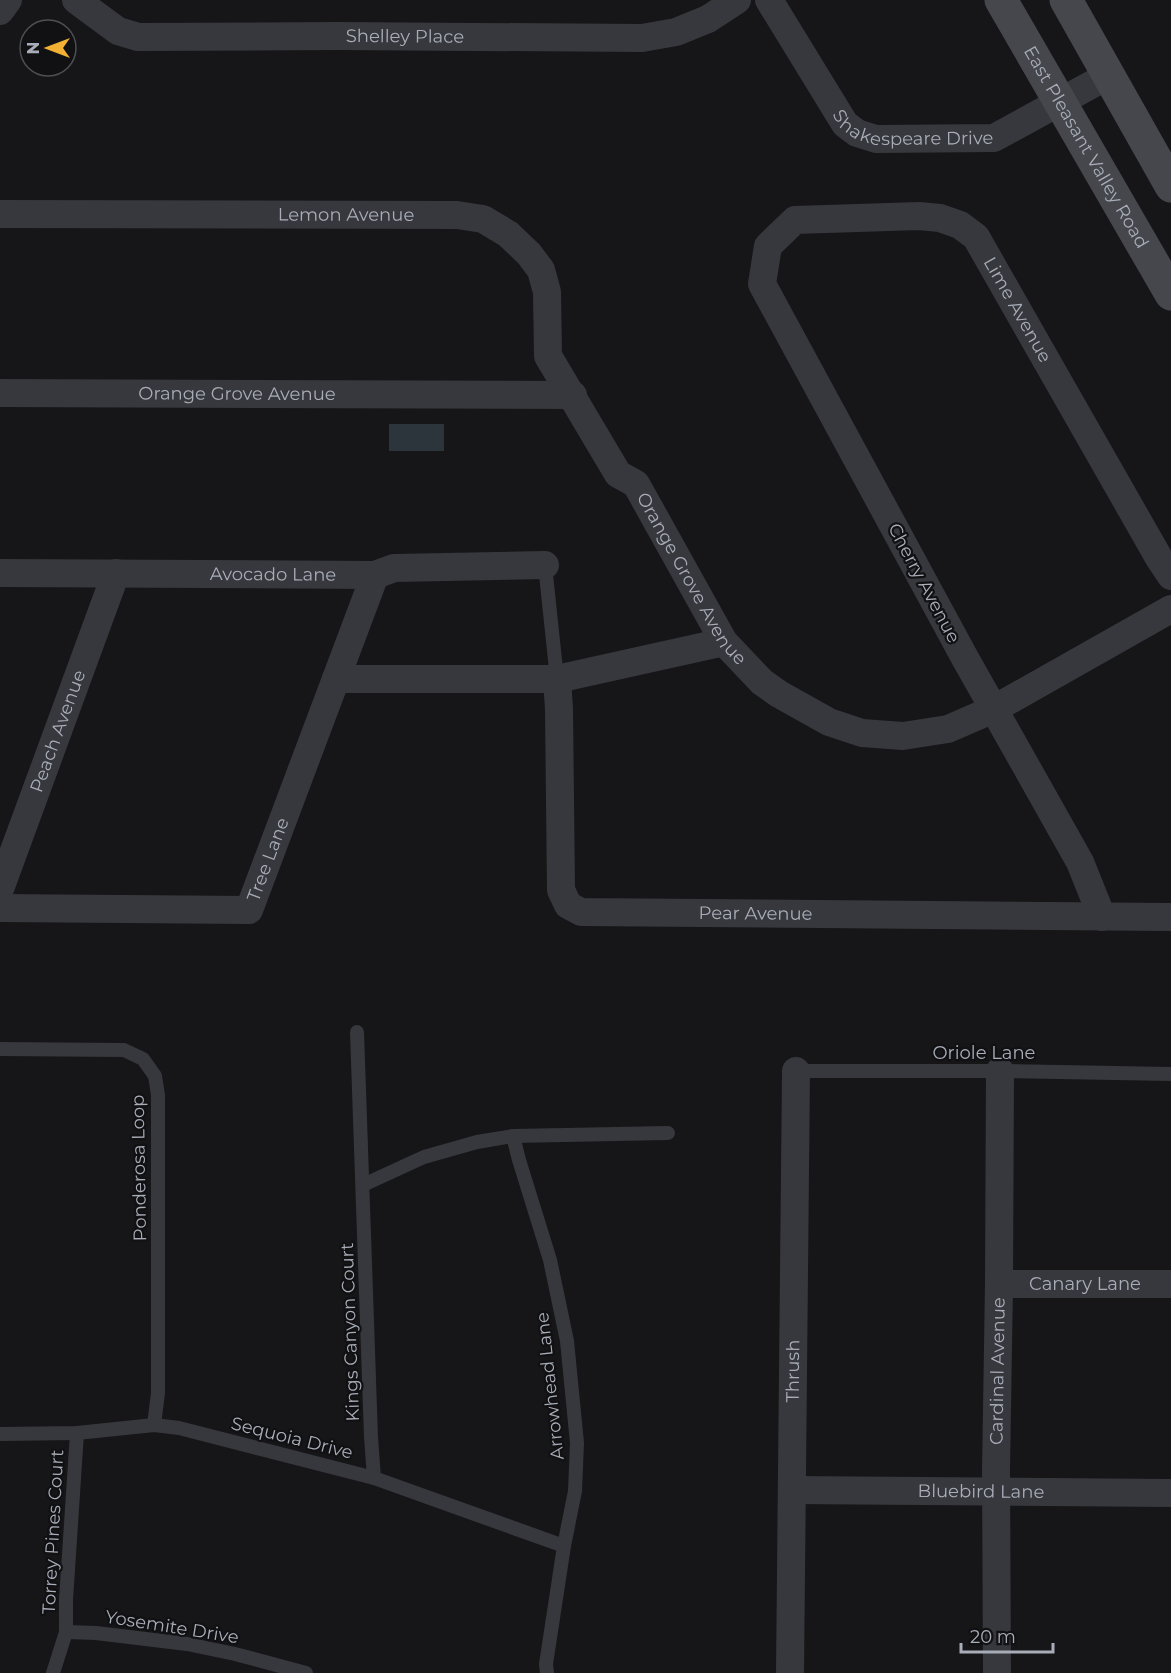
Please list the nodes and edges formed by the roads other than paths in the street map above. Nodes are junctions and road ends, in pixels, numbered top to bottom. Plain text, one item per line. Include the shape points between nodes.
1 (8, 0) edge
2 (76, 0) edge
3 (737, 0) edge
4 (769, 0) edge
5 (1001, 0) edge
6 (1066, 0) edge
7 (0, 11) edge
8 (1109, 75) junction
9 (1060, 102) junction
10 (1171, 186) edge
11 (0, 214) edge
12 (768, 246) joint
13 (1171, 294) edge
14 (0, 393) edge
15 (573, 395) junction
16 (545, 565) joint
17 (0, 573) edge
18 (116, 573) junction
19 (375, 575) junction
20 (1171, 576) edge
21 (1171, 609) edge
22 (724, 642) junction
23 (336, 679) junction
24 (557, 679) junction
25 (994, 709) junction
26 (0, 889) edge
27 (0, 908) edge
28 (1102, 916) junction
29 (1171, 917) edge
30 (357, 1032) dead end
31 (0, 1048) edge
32 (796, 1071) joint
33 (1000, 1071) junction
34 (1171, 1074) edge
35 (668, 1133) dead end
36 (513, 1136) junction
37 (363, 1185) junction
38 (999, 1284) junction
39 (1171, 1284) edge
40 (154, 1425) junction
41 (77, 1433) junction
42 (0, 1434) edge
43 (374, 1478) junction
44 (792, 1490) junction
45 (996, 1492) junction
46 (1171, 1493) edge
47 (564, 1546) junction
48 (66, 1632) junction
49 (53, 1673) edge
50 (306, 1673) edge
51 (547, 1673) edge
52 (790, 1673) edge
53 (997, 1673) edge

1 - 7 street
2 - 3 street, Shelley Place via 118,31 138,38 642,38 676,32 708,19
4 - 9 street, Shakespeare Drive via 845,124 856,133 876,139 994,138
5 - 9 main road, East Pleasant Valley Road
6 - 8 main road
8 - 9 street, Shakespeare Drive
8 - 10 main road
9 - 13 main road, East Pleasant Valley Road
11 - 15 street, Lemon Avenue via 457,215 483,219 508,234 541,270 547,292 548,356
12 - 20 street, Lime Avenue via 795,220 919,216 960,225 976,237
12 - 25 street, Cherry Avenue via 762,284
14 - 15 street, Orange Grove Avenue
15 - 22 street, Orange Grove Avenue via 618,474 636,484
16 - 19 street, Avocado Lane via 394,568
16 - 24 lane
17 - 18 street, Avocado Lane
18 - 19 street, Avocado Lane
18 - 26 street, Peach Avenue
19 - 23 street, Tree Lane
21 - 25 street, Orange Grove Avenue
22 - 24 street
22 - 25 street, Orange Grove Avenue via 779,694 829,722 862,733 903,736 937,732
23 - 24 street
23 - 27 street, Tree Lane via 249,910
24 - 28 street, Pear Avenue via 561,890 568,905 581,912
25 - 28 street, Cherry Avenue via 1080,862
28 - 29 street, Pear Avenue
30 - 37 lane, Kings Canyon Court
31 - 40 lane, Ponderosa Loop via 124,1050 143,1059 154,1076 158,1095 158,1393
32 - 33 lane, Oriole Lane
32 - 44 street, Thrush
33 - 34 lane, Oriole Lane
33 - 38 street, Cardinal Avenue
35 - 36 lane
36 - 37 lane via 424,1157
36 - 47 lane, Arrowhead Lane via 550,1260 567,1341 577,1443 575,1491
37 - 43 lane, Kings Canyon Court
38 - 39 street, Canary Lane
38 - 45 street, Cardinal Avenue
40 - 41 lane, Sequoia Drive
40 - 43 lane, Sequoia Drive
41 - 42 lane, Sequoia Drive
41 - 48 lane, Torrey Pines Court
43 - 47 lane, Sequoia Drive
44 - 45 street, Bluebird Lane
44 - 52 street, Thrush
45 - 46 street, Bluebird Lane
45 - 53 street, Cardinal Avenue
47 - 51 lane, Arrowhead Lane
48 - 49 lane, Torrey Pines Court
48 - 50 lane, Yosemite Drive via 187,1644

